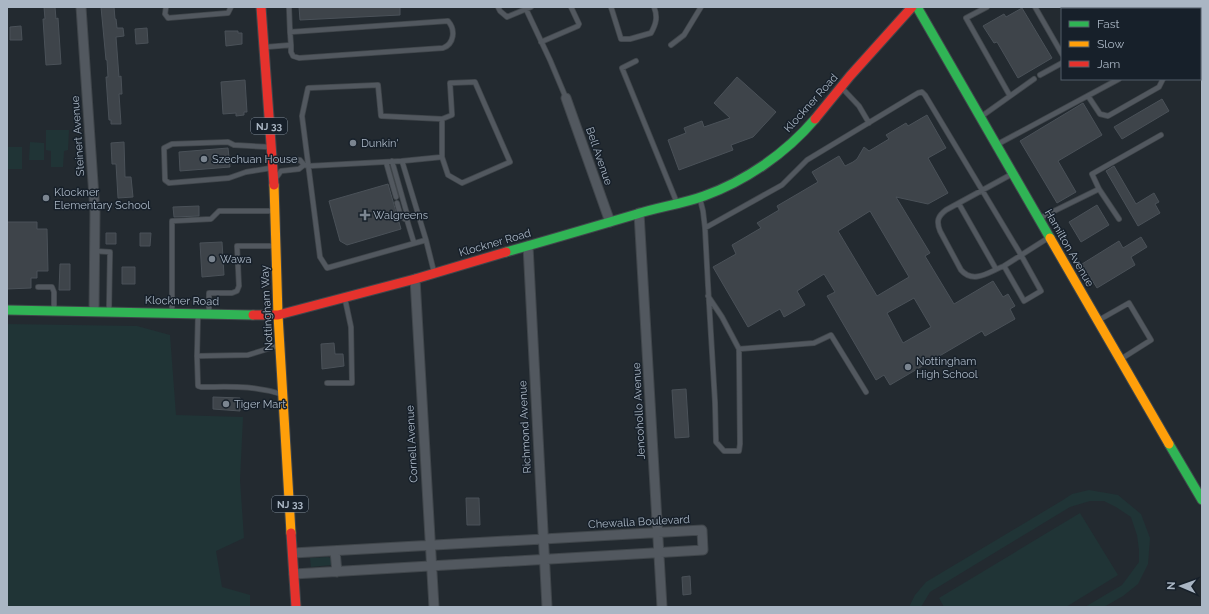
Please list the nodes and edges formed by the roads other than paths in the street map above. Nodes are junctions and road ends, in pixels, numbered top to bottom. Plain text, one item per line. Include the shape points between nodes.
1 (81, 7) edge
2 (166, 7) edge
3 (231, 7) edge
4 (261, 7) edge
5 (289, 7) edge
6 (498, 7) edge
7 (531, 7) edge
8 (571, 7) edge
9 (611, 7) edge
10 (654, 7) edge
11 (701, 7) edge
12 (912, 7) edge
13 (917, 7) edge
14 (987, 7) edge
15 (1035, 7) edge
16 (525, 8) edge
17 (290, 32) junction
18 (542, 42) junction
19 (291, 45) junction
20 (671, 45) dead end
21 (264, 47) junction
22 (1061, 52) edge
23 (636, 61) dead end
24 (1061, 64) edge
25 (1040, 75) dead end
26 (1034, 79) dead end
27 (1117, 80) edge
28 (1162, 80) edge
29 (841, 86) junction
30 (1010, 96) junction
31 (1088, 96) junction
32 (566, 98) joint
33 (981, 117) junction
34 (442, 119) junction
35 (868, 123) junction
36 (1161, 135) dead end
37 (997, 145) junction
38 (271, 147) junction
39 (442, 157) junction
40 (392, 161) junction
41 (402, 161) junction
42 (386, 162) junction
43 (272, 164) junction
44 (306, 166) junction
45 (1013, 174) junction
46 (273, 181) junction
47 (1099, 189) junction
48 (982, 191) junction
49 (396, 197) dead end
50 (700, 198) junction
51 (397, 203) dead end
52 (677, 204) junction
53 (959, 204) junction
54 (275, 210) junction
55 (639, 213) junction
56 (1039, 219) junction
57 (1118, 219) dead end
58 (407, 220) junction
59 (610, 222) junction
60 (706, 228) junction
61 (1050, 237) junction
62 (426, 240) junction
63 (414, 243) junction
64 (276, 246) junction
65 (528, 246) junction
66 (95, 251) junction
67 (1021, 255) junction
68 (1004, 266) junction
69 (996, 269) junction
70 (434, 273) junction
71 (415, 279) junction
72 (38, 287) dead end
73 (708, 296) junction
74 (345, 298) junction
75 (7, 310) edge
76 (54, 311) junction
77 (94, 311) junction
78 (109, 312) junction
79 (172, 313) junction
80 (198, 313) junction
81 (210, 314) junction
82 (278, 315) junction
83 (1098, 321) junction
84 (280, 345) junction
85 (739, 349) junction
86 (197, 356) junction
87 (1120, 359) junction
88 (326, 383) dead end
89 (866, 392) dead end
90 (284, 395) junction
91 (1202, 500) edge
92 (658, 533) junction
93 (543, 539) junction
94 (430, 546) junction
95 (336, 551) junction
96 (659, 552) junction
97 (293, 553) junction
98 (544, 560) junction
99 (431, 566) junction
100 (337, 572) junction
101 (294, 574) junction
102 (296, 607) edge
103 (434, 607) edge
104 (547, 607) edge
105 (662, 607) edge

1 - 66 street, Steinert Avenue via 95,212
2 - 3 lane via 168,18 228,13
4 - 21 main road, Nottingham Way / NJ 33
5 - 17 lane
6 - 16 lane via 507,16
7 - 16 lane
8 - 18 lane via 578,26
9 - 10 lane via 621,39 630,39 651,33 656,24
11 - 20 lane via 684,35
12 - 29 main road, Klockner Road
13 - 33 main road, Hamilton Avenue
14 - 30 lane via 966,18
15 - 22 lane
16 - 18 lane
17 - 19 lane
17 - 19 lane via 448,21 452,33 452,42 443,48 299,58 293,56
18 - 32 lane
19 - 21 lane
21 - 38 main road, Nottingham Way / NJ 33
23 - 52 lane via 622,68
24 - 25 lane
26 - 30 lane
27 - 31 lane
28 - 31 lane via 1159,87 1108,116 1100,114
29 - 35 lane via 859,106
29 - 50 main road, Klockner Road via 802,133 784,150 747,176
30 - 33 lane
31 - 37 lane
32 - 59 street, Bell Avenue
33 - 37 main road, Hamilton Avenue
34 - 39 lane
34 - 39 lane via 452,115 450,83 476,82 510,162 462,184 448,175
34 - 44 lane via 381,116 378,85 308,88 302,116
35 - 48 lane via 922,92
35 - 60 lane via 807,160 782,186
36 - 47 lane via 1092,174
37 - 45 main road, Hamilton Avenue
38 - 43 main road, Nottingham Way / NJ 33
38 - 43 lane via 228,142 172,144 164,148 166,180 169,183 229,178
39 - 41 lane
40 - 41 lane
40 - 42 lane
40 - 58 lane
41 - 62 lane
42 - 44 lane
42 - 49 lane
43 - 44 lane via 300,160
43 - 46 main road, Nottingham Way / NJ 33
44 - 46 lane via 281,171
44 - 63 lane via 320,257 327,268
45 - 48 lane
45 - 56 main road, Hamilton Avenue
46 - 54 main road, Nottingham Way / NJ 33
47 - 56 lane
47 - 57 lane
48 - 53 lane
48 - 67 lane
50 - 52 main road, Klockner Road
50 - 60 lane
51 - 58 lane via 401,217
52 - 55 main road, Klockner Road
53 - 69 lane
53 - 69 lane via 941,214 937,219 937,225 961,270 965,275 976,277 984,276
54 - 64 main road, Nottingham Way / NJ 33
54 - 79 lane via 219,211 211,219 172,221
55 - 59 main road, Klockner Road
55 - 92 street, Jencohollo Avenue
56 - 61 main road, Hamilton Avenue
58 - 63 lane
59 - 65 main road, Klockner Road
60 - 73 lane
61 - 67 lane
61 - 83 main road, Hamilton Avenue
62 - 63 lane
62 - 70 lane
64 - 81 lane via 237,246 239,286 237,291 232,293 209,293
64 - 82 main road, Nottingham Way / NJ 33
65 - 70 main road, Klockner Road
65 - 93 street, Richmond Avenue
66 - 77 street, Steinert Avenue
66 - 78 lane via 110,252
67 - 68 lane
67 - 68 lane via 1041,291 1024,301
68 - 69 lane
70 - 71 main road, Klockner Road
71 - 74 main road, Klockner Road
71 - 94 street, Cornell Avenue
72 - 76 lane via 52,287
73 - 85 lane
73 - 85 lane via 716,442 724,451 739,451
74 - 82 main road, Klockner Road
74 - 88 lane via 351,327 352,383
75 - 76 main road, Klockner Road
76 - 77 main road, Klockner Road
77 - 78 main road, Klockner Road
78 - 79 main road, Klockner Road
79 - 80 main road, Klockner Road
80 - 81 main road, Klockner Road
80 - 86 lane
81 - 82 main road, Klockner Road
82 - 84 main road, Nottingham Way / NJ 33
83 - 87 main road, Hamilton Avenue
83 - 87 lane via 1129,303 1151,340
84 - 86 lane via 248,355
84 - 90 main road, Nottingham Way / NJ 33
85 - 89 lane via 814,343 831,334
86 - 90 lane via 198,386 250,387
87 - 91 main road, Hamilton Avenue
90 - 97 main road, Nottingham Way / NJ 33
92 - 93 street, Chewalla Boulevard
92 - 96 street, Jencohollo Avenue
92 - 96 street, Chewalla Boulevard via 702,530 703,537 703,550
93 - 94 street, Chewalla Boulevard
93 - 98 street, Richmond Avenue
94 - 95 street, Chewalla Boulevard
94 - 99 street, Cornell Avenue
95 - 97 street, Chewalla Boulevard
95 - 100 street
96 - 98 street, Chewalla Boulevard
96 - 105 street, Jencohollo Avenue
97 - 101 main road, Nottingham Way / NJ 33
98 - 99 street, Chewalla Boulevard
98 - 104 street, Richmond Avenue
99 - 100 street, Chewalla Boulevard
99 - 103 street, Cornell Avenue
100 - 101 street, Chewalla Boulevard
101 - 102 main road, Nottingham Way / NJ 33

